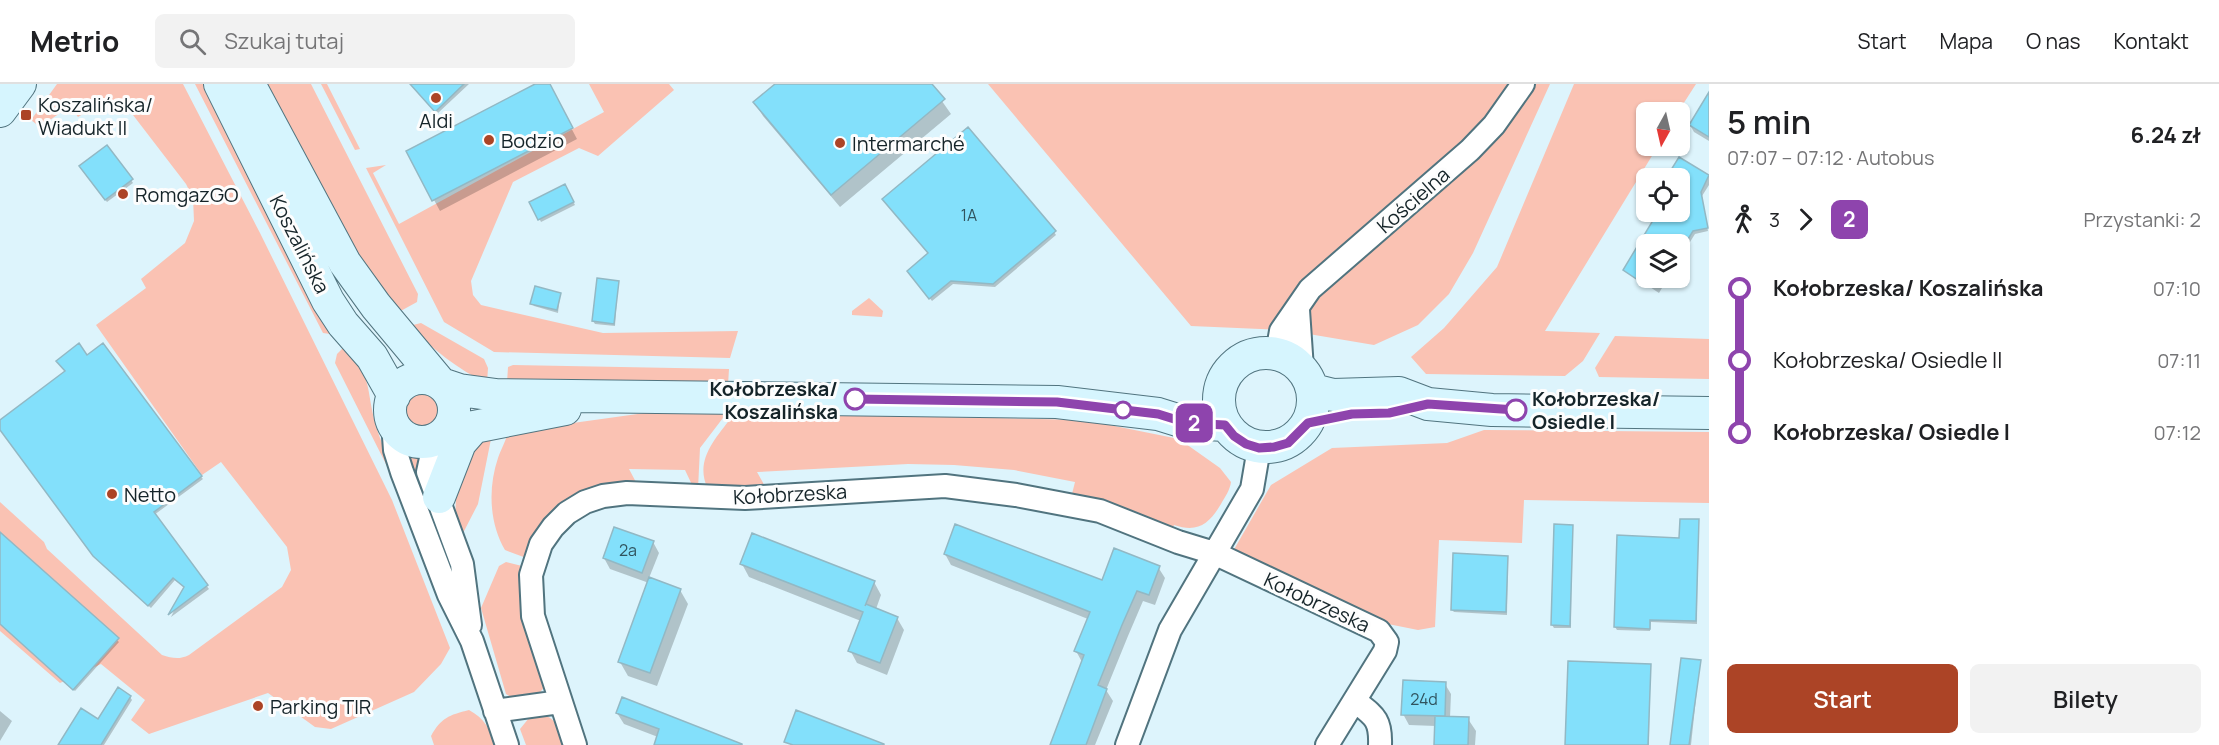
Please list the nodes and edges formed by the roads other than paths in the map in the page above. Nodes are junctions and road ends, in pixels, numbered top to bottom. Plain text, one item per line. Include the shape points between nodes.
1 (20, 84) edge
2 (220, 84) edge
3 (249, 84) edge
4 (1522, 84) edge
5 (0, 111) edge
6 (1297, 371) junction
7 (441, 384) junction
8 (1219, 392) junction
9 (636, 395) junction
10 (1428, 404) junction
11 (393, 410) junction
12 (1709, 413) edge
13 (1158, 414) junction
14 (1308, 423) junction
15 (1225, 425) junction
16 (453, 431) junction
17 (1259, 448) junction
18 (439, 497) junction
19 (1214, 553) junction
20 (472, 641) junction
21 (1355, 701) junction
22 (561, 702) junction
23 (495, 711) junction
24 (507, 745) edge
25 (575, 745) edge
26 (1127, 745) edge
27 (1327, 745) edge
28 (1380, 745) edge

1 - 5 main road
2 - 11 main road, Koszalińska via 328,302 372,357
3 - 7 main road, Koszalińska via 345,263
4 - 6 street, Kościelna via 1494,125 1470,150 1310,289 1298,310
6 - 8 main road via 1263,353 1237,363
6 - 10 main road via 1333,395 1399,393
6 - 14 main road via 1314,407
7 - 9 main road via 496,395
7 - 11 main road via 423,378 406,382
7 - 16 main road via 453,401
8 - 13 main road
8 - 15 main road via 1219,409
9 - 13 main road via 1057,402
9 - 16 main road
10 - 12 main road via 1492,410
10 - 14 main road
11 - 16 main road via 399,432 416,442
11 - 20 street, Koszalińska via 395,450 402,472 449,595
13 - 15 main road via 1187,423
14 - 17 main road via 1288,443
15 - 17 main road via 1234,436
16 - 18 main road via 460,443
16 - 18 street, Koszalińska via 428,472
17 - 19 street via 1252,489
18 - 20 street, Koszalińska via 462,564
19 - 21 street, Kołobrzeska via 1383,635 1387,642 1385,651
19 - 22 street, Kołobrzeska via 1072,504 945,486 745,498 627,493 603,496 576,507 553,527 537,554 531,575 533,616
19 - 26 street via 1170,630
20 - 23 street, Koszalińska
21 - 27 street, Kołobrzeska
21 - 28 street via 1377,719
22 - 23 street
22 - 25 street, Kołobrzeska
23 - 24 street, Koszalińska

